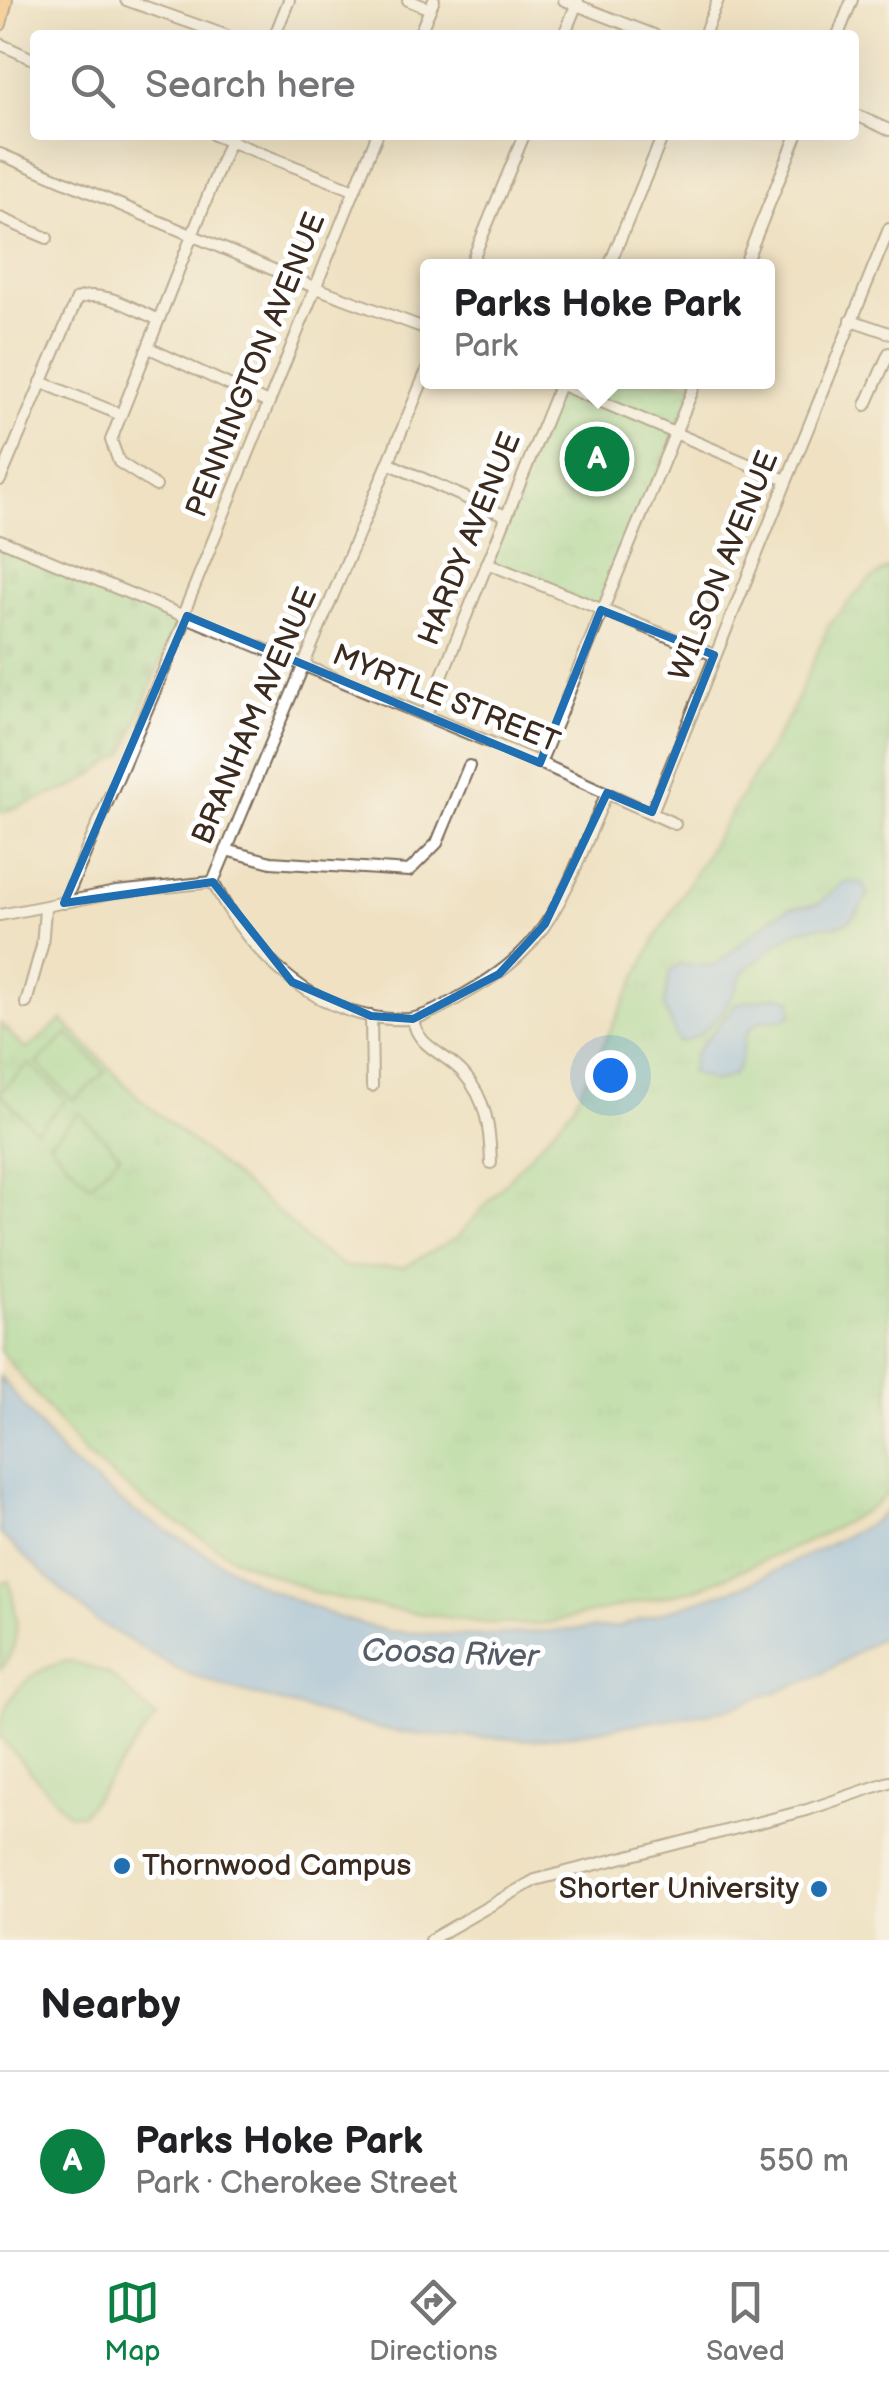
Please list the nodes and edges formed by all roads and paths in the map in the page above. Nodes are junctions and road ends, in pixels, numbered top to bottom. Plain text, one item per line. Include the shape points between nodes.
1 (6, 0) edge
2 (126, 0) edge
3 (289, 0) edge
4 (408, 0) edge
5 (564, 0) edge
6 (718, 0) edge
7 (852, 0) edge
8 (578, 3) edge
9 (432, 4) edge
10 (0, 24) edge
11 (210, 30) edge
12 (277, 30) edge
13 (421, 30) edge
14 (566, 30) edge
15 (642, 30) edge
16 (706, 30) edge
17 (840, 30) edge
18 (0, 44) edge
19 (30, 58) edge
20 (859, 116) edge
21 (889, 130) edge
22 (229, 140) edge
23 (235, 140) edge
24 (375, 140) edge
25 (522, 140) edge
26 (661, 140) edge
27 (795, 140) edge
28 (0, 154) edge
29 (354, 190) junction
30 (0, 218) edge
31 (889, 228) edge
32 (190, 232) junction
33 (47, 238) dead end
34 (473, 259) edge
35 (612, 259) edge
36 (747, 259) edge
37 (314, 287) junction
38 (157, 319) junction
39 (852, 320) junction
40 (420, 326) edge
41 (889, 334) edge
42 (148, 348) junction
43 (889, 354) edge
44 (41, 382) junction
45 (420, 387) edge
46 (556, 389) edge
47 (576, 389) edge
48 (693, 389) edge
49 (266, 402) junction
50 (866, 405) dead end
51 (118, 419) junction
52 (675, 431) junction
53 (388, 463) junction
54 (0, 480) edge
55 (786, 480) junction
56 (156, 486) dead end
57 (506, 516) junction
58 (0, 540) edge
59 (487, 563) junction
60 (601, 610) junction
61 (185, 616) junction
62 (714, 655) junction
63 (303, 667) junction
64 (426, 715) junction
65 (540, 763) junction
66 (469, 766) dead end
67 (607, 793) junction
68 (652, 812) junction
69 (675, 824) dead end
70 (226, 850) junction
71 (213, 882) junction
72 (64, 903) junction
73 (45, 910) junction
74 (0, 915) edge
75 (26, 1003) dead end
76 (371, 1016) junction
77 (413, 1019) junction
78 (372, 1086) dead end
79 (491, 1162) dead end
80 (889, 1782) edge
81 (430, 1940) edge

1 - 10 main road
2 - 11 street
3 - 12 street
4 - 9 street
5 - 8 street
6 - 16 street
7 - 17 street
8 - 14 street
8 - 15 street
9 - 13 street
18 - 19 street
20 - 21 street
22 - 32 street
23 - 29 street
24 - 29 street, PENNINGTON AVENUE
25 - 34 street
26 - 35 street
27 - 36 street
28 - 32 street
29 - 37 street, PENNINGTON AVENUE
30 - 33 street
31 - 39 street, WILSON AVENUE
32 - 37 street
32 - 38 street
37 - 40 street
37 - 49 street, PENNINGTON AVENUE
38 - 42 street
38 - 44 street via 89,294 78,299
39 - 41 street
39 - 55 street, WILSON AVENUE
42 - 49 street
42 - 51 street
43 - 50 street
44 - 51 street
44 - 54 street
45 - 53 street, BRANHAM AVENUE
46 - 57 street, HARDY AVENUE
47 - 52 street
48 - 52 street
49 - 61 street, PENNINGTON AVENUE
51 - 56 street via 112,451
52 - 55 street
52 - 60 street
53 - 57 street
53 - 63 street, BRANHAM AVENUE
55 - 62 street, WILSON AVENUE
57 - 59 street, HARDY AVENUE
58 - 61 street, MYRTLE STREET
59 - 60 street
59 - 64 street, HARDY AVENUE
60 - 62 street
60 - 65 street
61 - 63 street, MYRTLE STREET
61 - 72 street, PENNINGTON AVENUE
62 - 68 street, WILSON AVENUE
63 - 64 street, MYRTLE STREET
63 - 70 street, BRANHAM AVENUE
64 - 65 street, MYRTLE STREET
65 - 67 street, MYRTLE STREET
66 - 70 street via 437,843 408,871 271,862
67 - 68 street, MYRTLE STREET
67 - 77 street via 534,940 499,974
68 - 69 street, MYRTLE STREET
70 - 71 street, BRANHAM AVENUE
71 - 72 street, BRANHAM AVENUE
71 - 76 street via 246,935 292,982
72 - 73 street, BRANHAM AVENUE
73 - 74 street, BRANHAM AVENUE
73 - 75 street
76 - 77 street
76 - 78 street
77 - 79 street via 418,1038 479,1095
80 - 81 street via 807,1810 535,1880

